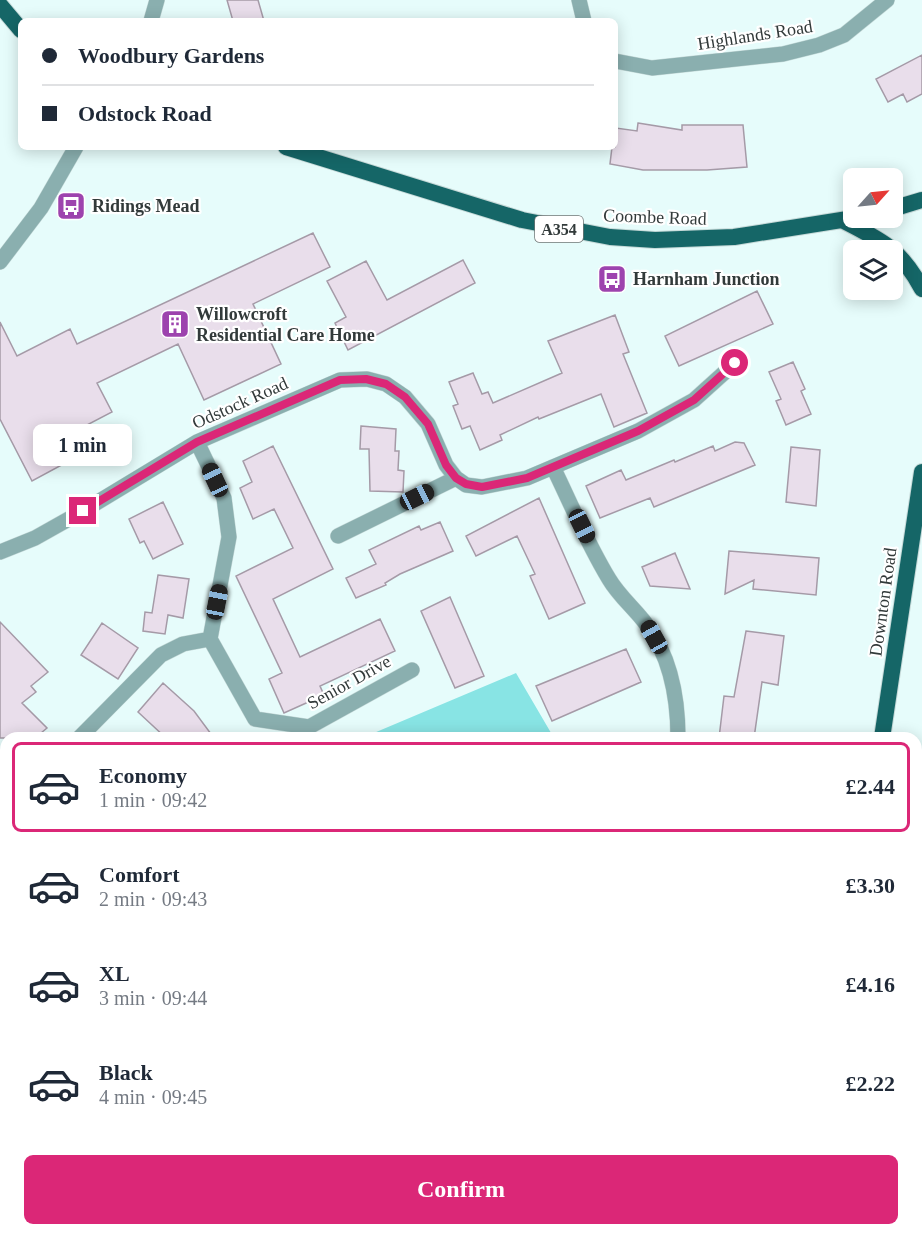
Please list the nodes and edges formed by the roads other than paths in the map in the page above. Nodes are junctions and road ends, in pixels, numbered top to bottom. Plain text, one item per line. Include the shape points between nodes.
1 (157, 0) edge
2 (579, 0) edge
3 (887, 0) edge
4 (0, 5) edge
5 (152, 18) edge
6 (583, 18) edge
7 (18, 25) edge
8 (618, 62) edge
9 (74, 150) edge
10 (296, 150) edge
11 (922, 200) edge
12 (903, 206) edge
13 (843, 220) edge
14 (862, 228) edge
15 (0, 262) edge
16 (922, 289) edge
17 (735, 363) dead end
18 (197, 442) junction
19 (553, 467) junction
20 (922, 472) edge
21 (456, 478) junction
22 (338, 536) dead end
23 (0, 552) edge
24 (210, 639) junction
25 (412, 670) dead end
26 (85, 732) edge
27 (678, 732) edge
28 (883, 732) edge

1 - 5 street
2 - 6 street
3 - 8 street, Highlands Road via 844,36 783,54 652,68
4 - 7 highway
9 - 15 street via 41,208
10 - 13 highway, Coombe Road / A354 via 522,220 610,237 734,237
11 - 12 highway
14 - 16 highway via 909,264
17 - 19 street via 684,405 638,431
18 - 21 street, Odstock Road via 340,380 366,379 386,384 405,397 428,424
18 - 23 street, Odstock Road via 45,532
18 - 24 street via 224,498 229,537
19 - 21 street via 527,478 482,487
19 - 27 street via 601,566 620,597 636,611 654,637 676,690
20 - 28 highway, Downton Road
21 - 22 street
24 - 25 street, Senior Drive via 255,719 309,727
24 - 26 street via 183,644 161,655

